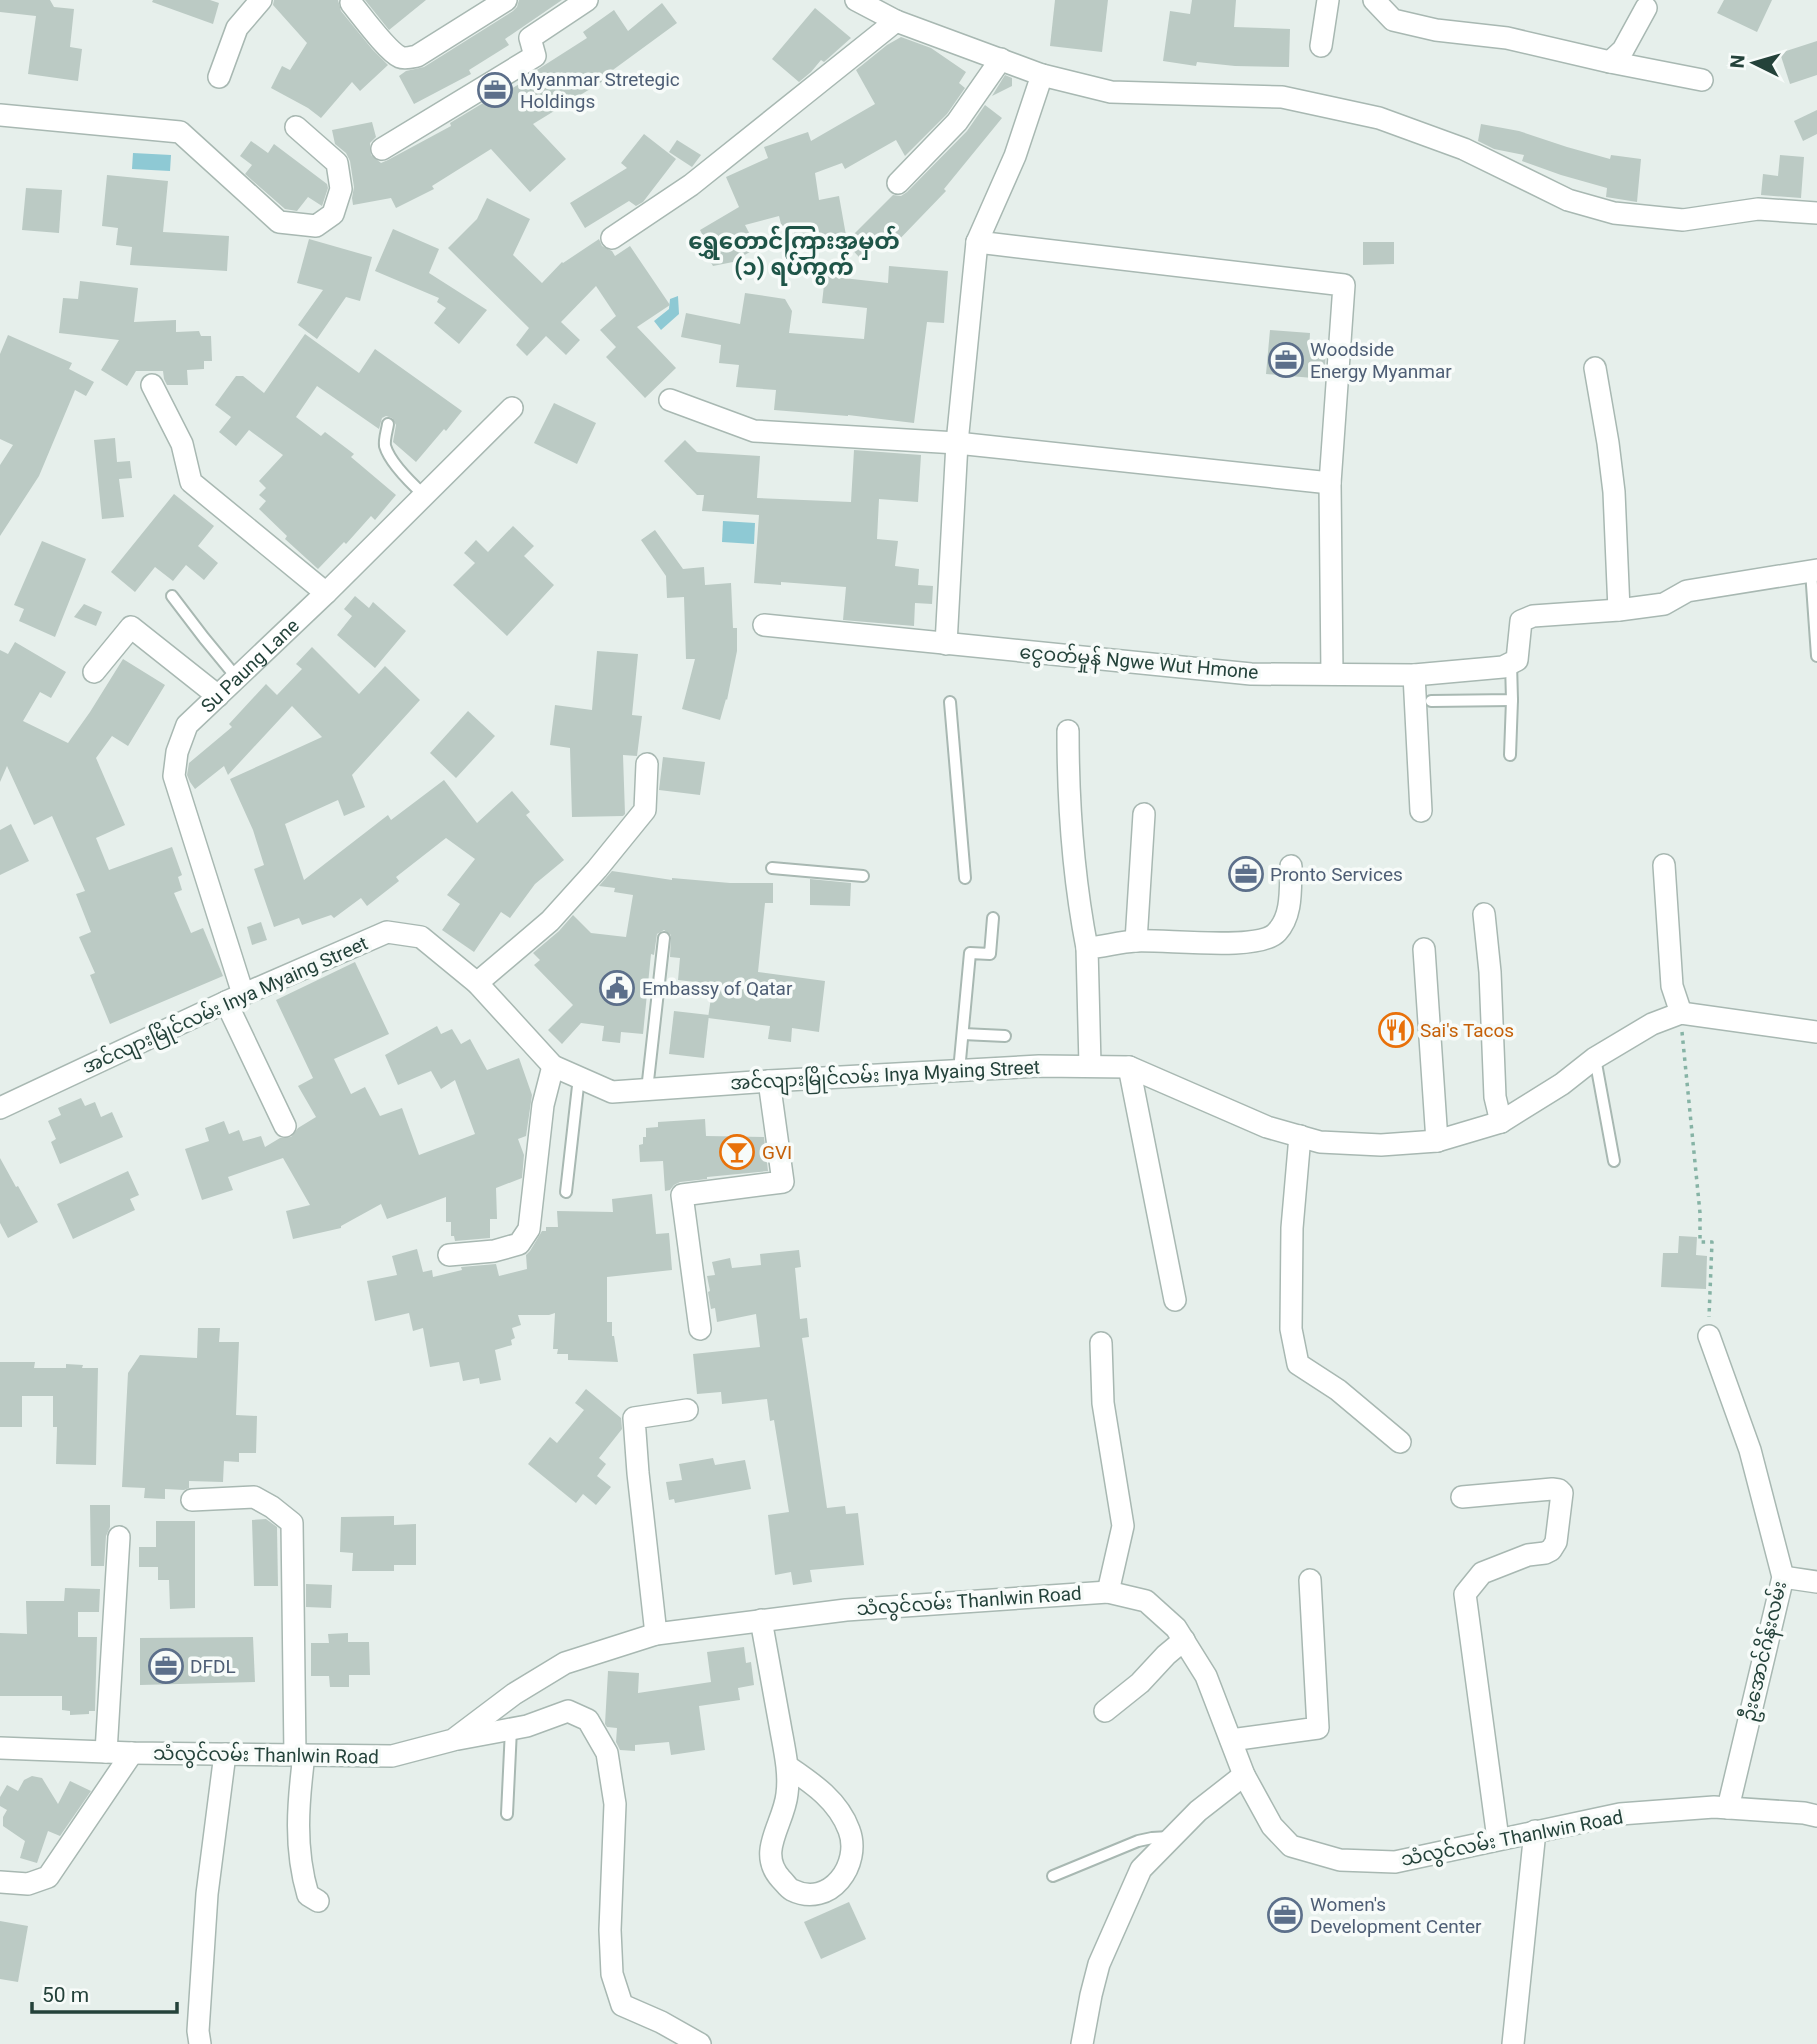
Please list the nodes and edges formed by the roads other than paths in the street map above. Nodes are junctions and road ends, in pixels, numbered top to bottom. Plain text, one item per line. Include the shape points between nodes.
1 (261, 0) edge
2 (506, 0) edge
3 (587, 0) edge
4 (856, 0) edge
5 (1328, 0) edge
6 (1374, 0) edge
7 (351, 2) dead end
8 (1646, 8) dead end
9 (896, 21) junction
10 (1321, 46) dead end
11 (1001, 60) junction
12 (1610, 62) junction
13 (1042, 75) junction
14 (219, 77) dead end
15 (1702, 80) dead end
16 (1, 122) edge
17 (296, 127) dead end
18 (382, 149) dead end
19 (898, 183) dead end
20 (1817, 213) edge
21 (612, 238) dead end
22 (977, 242) junction
23 (1595, 368) dead end
24 (152, 385) dead end
25 (670, 400) dead end
26 (512, 408) dead end
27 (388, 424) dead end
28 (957, 443) junction
29 (1330, 483) junction
30 (425, 495) junction
31 (1814, 570) edge
32 (326, 593) junction
33 (172, 596) dead end
34 (1619, 610) junction
35 (764, 625) dead end
36 (946, 644) junction
37 (1817, 656) edge
38 (1511, 663) junction
39 (94, 672) dead end
40 (1332, 674) junction
41 (1414, 675) junction
42 (237, 678) junction
43 (218, 696) junction
44 (1511, 700) junction
45 (1431, 701) dead end
46 (950, 702) dead end
47 (1068, 731) dead end
48 (1510, 755) dead end
49 (647, 764) dead end
50 (1421, 811) dead end
51 (1144, 814) dead end
52 (1664, 865) dead end
53 (1291, 866) dead end
54 (772, 868) dead end
55 (863, 876) dead end
56 (965, 878) dead end
57 (1484, 914) dead end
58 (993, 918) dead end
59 (664, 938) dead end
60 (1136, 941) junction
61 (1087, 947) junction
62 (1424, 949) dead end
63 (477, 983) junction
64 (234, 998) junction
65 (1681, 1013) junction
66 (1817, 1032) edge
67 (963, 1034) junction
68 (1005, 1036) dead end
69 (1595, 1058) junction
70 (1090, 1065) junction
71 (553, 1066) junction
72 (1129, 1067) junction
73 (959, 1071) junction
74 (579, 1077) junction
75 (769, 1081) junction
76 (647, 1090) junction
77 (0, 1108) edge
78 (1501, 1122) junction
79 (285, 1126) dead end
80 (1300, 1136) junction
81 (1437, 1141) junction
82 (1614, 1161) dead end
83 (565, 1192) dead end
84 (449, 1255) dead end
85 (1175, 1300) dead end
86 (700, 1329) dead end
87 (1709, 1336) road end
88 (1101, 1343) dead end
89 (687, 1410) dead end
90 (1400, 1442) dead end
91 (1462, 1497) dead end
92 (192, 1500) dead end
93 (119, 1537) dead end
94 (1783, 1577) junction
95 (1310, 1580) dead end
96 (1817, 1581) edge
97 (1108, 1592) junction
98 (761, 1620) junction
99 (656, 1634) junction
100 (1184, 1640) junction
101 (1105, 1710) dead end
102 (511, 1729) junction
103 (453, 1740) junction
104 (1231, 1740) junction
105 (0, 1748) edge
106 (106, 1752) junction
107 (132, 1753) junction
108 (225, 1754) junction
109 (299, 1755) junction
110 (787, 1766) junction
111 (1244, 1775) junction
112 (1728, 1808) junction
113 (507, 1814) dead end
114 (1817, 1816) edge
115 (1535, 1831) junction
116 (1172, 1837) junction
117 (1498, 1839) junction
118 (1053, 1876) dead end
119 (0, 1882) edge
120 (318, 1901) dead end
121 (200, 2044) edge
122 (700, 2044) edge
123 (1082, 2044) edge
124 (1513, 2044) edge

1 - 14 street via 237,28
2 - 7 street via 409,58 400,57 377,36
3 - 18 street via 530,38 535,56
4 - 9 street
5 - 10 street
6 - 12 street via 1392,20 1507,38
8 - 12 street
9 - 11 street
9 - 21 street via 691,185
11 - 13 street
11 - 19 street via 957,122
12 - 15 street
13 - 20 street via 1111,92 1282,97 1380,118 1464,149 1568,200 1614,213 1683,220 1758,209
13 - 22 street via 1015,156
16 - 17 street via 180,132 279,222 316,226 333,214 341,189 337,163
22 - 28 street
22 - 29 street via 1344,285
23 - 34 street via 1614,492
24 - 32 street via 183,444 191,482
25 - 28 street via 754,431
26 - 30 street, Su Paung Lane
27 - 30 lane via 384,444 388,452
28 - 29 street
28 - 36 street
29 - 40 street
30 - 32 street, Su Paung Lane
31 - 34 street via 1687,591 1664,604
31 - 37 lane
32 - 42 street, Su Paung Lane
33 - 42 lane
34 - 38 street via 1533,616 1521,621 1517,660
35 - 36 street, ငွေဝတ်မှုန် Ngwe Wut Hmone
36 - 40 street, ငွေဝတ်မှုန် Ngwe Wut Hmone via 1251,674
38 - 41 street, ငွေဝတ်မှုန် Ngwe Wut Hmone
38 - 44 lane
39 - 43 street via 131,627
40 - 41 street, ငွေဝတ်မှုန် Ngwe Wut Hmone
41 - 50 street
42 - 43 street, Su Paung Lane
43 - 64 street, Su Paung Lane via 187,725 174,776
44 - 45 lane
44 - 48 lane
46 - 56 lane
47 - 61 street via 1073,863
49 - 63 street via 645,810 550,921
51 - 60 street
52 - 65 street via 1672,986
53 - 60 street via 1287,918 1276,935 1230,943
54 - 55 lane
57 - 78 street via 1495,1097
58 - 67 lane via 990,954 970,953
59 - 76 lane
60 - 61 street
61 - 70 street
62 - 81 street
63 - 64 street, အင်လျားမြိုင်လမ်း Inya Myaing Street via 421,937 387,932
63 - 71 street, အင်လျားမြိုင်လမ်း Inya Myaing Street
64 - 77 street, အင်လျားမြိုင်လမ်း Inya Myaing Street
64 - 79 street, Su Paung Lane
65 - 66 street, အင်လျားမြိုင်လမ်း Inya Myaing Street
65 - 69 street, အင်လျားမြိုင်လမ်း Inya Myaing Street via 1652,1024
67 - 68 lane
67 - 73 lane
69 - 78 street, အင်လျားမြိုင်လမ်း Inya Myaing Street
69 - 82 lane
70 - 72 street, အင်လျားမြိုင်လမ်း Inya Myaing Street
70 - 73 street, အင်လျားမြိုင်လမ်း Inya Myaing Street
71 - 74 street, အင်လျားမြိုင်လမ်း Inya Myaing Street
71 - 84 street via 543,1105 529,1229 519,1244
72 - 80 street, အင်လျားမြိုင်လမ်း Inya Myaing Street via 1267,1127
72 - 85 street
73 - 75 street, အင်လျားမြိုင်လမ်း Inya Myaing Street
74 - 76 street, အင်လျားမြိုင်လမ်း Inya Myaing Street via 612,1092
74 - 83 lane
75 - 76 street, အင်လျားမြိုင်လမ်း Inya Myaing Street
75 - 86 street via 783,1182 682,1195
78 - 81 street, အင်လျားမြိုင်လမ်း Inya Myaing Street
80 - 81 street, အင်လျားမြိုင်လမ်း Inya Myaing Street via 1320,1142 1381,1145
80 - 90 street via 1292,1228 1291,1329 1298,1364
87 - 94 street, ဦးအောင်ဂိန်းလမ်း via 1750,1450
88 - 97 street via 1103,1403 1123,1526
89 - 99 street via 634,1418
91 - 117 street via 1552,1489 1562,1493 1551,1550 1482,1573 1465,1594
92 - 109 street via 254,1497 292,1523
93 - 106 street
94 - 96 street
94 - 112 street, ဦးအောင်ဂိန်းလမ်း
95 - 104 street via 1318,1728
97 - 98 street, သံလွင်လမ်း Thanlwin Road
97 - 100 street, သံလွင်လမ်း Thanlwin Road via 1146,1601
98 - 99 street, သံလွင်လမ်း Thanlwin Road
98 - 110 street
99 - 103 street, သံလွင်လမ်း Thanlwin Road via 565,1663
100 - 101 street
100 - 104 street, သံလွင်လမ်း Thanlwin Road via 1206,1675
102 - 103 street
102 - 113 lane
102 - 122 street via 568,1711 588,1720 607,1754 615,1804 610,1930 612,1974 622,2005
103 - 109 street, သံလွင်လမ်း Thanlwin Road via 392,1756
104 - 111 street, သံလွင်လမ်း Thanlwin Road
105 - 106 street, သံလွင်လမ်း Thanlwin Road
106 - 107 street, သံလွင်လမ်း Thanlwin Road
107 - 108 street, သံလွင်လမ်း Thanlwin Road
107 - 119 street via 48,1877 29,1884
108 - 109 street, သံလွင်လမ်း Thanlwin Road
108 - 121 street via 207,1894
109 - 120 street via 301,1872 308,1895
110 - 110 street via 788,1795 770,1846 772,1864 790,1889 807,1896 828,1890 844,1876 852,1856 849,1831 835,1804
111 - 116 street
111 - 117 street, သံလွင်လမ်း Thanlwin Road via 1272,1826 1291,1846 1340,1860 1395,1862
112 - 114 street, သံလွင်လမ်း Thanlwin Road
112 - 115 street, သံလွင်လမ်း Thanlwin Road via 1620,1814
115 - 117 street, သံလွင်လမ်း Thanlwin Road
115 - 124 street
116 - 118 lane via 1138,1841
116 - 123 street via 1141,1869 1099,1964

